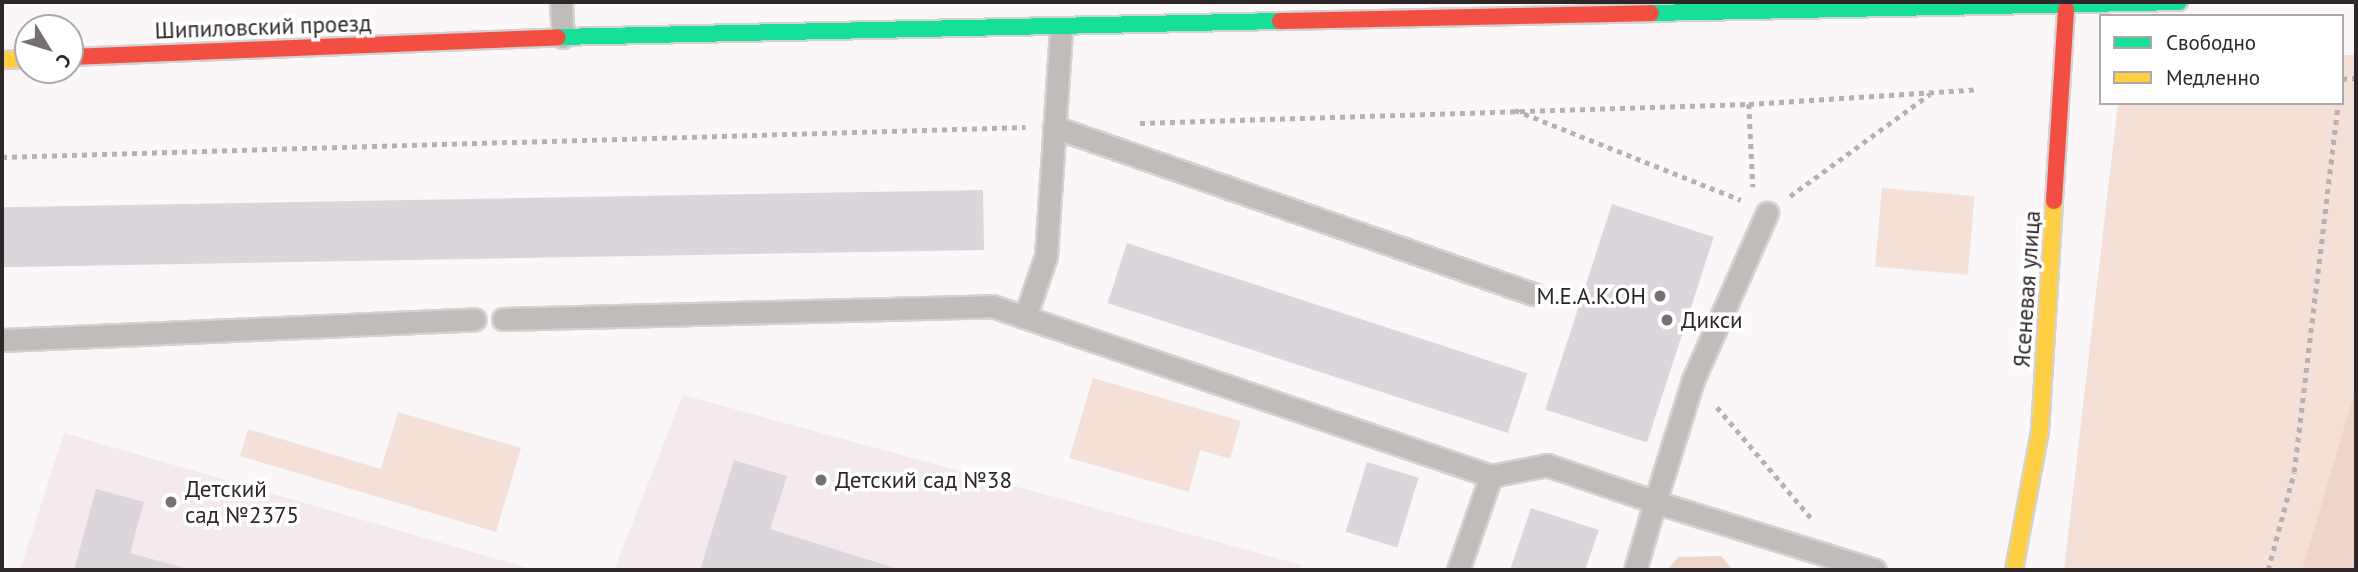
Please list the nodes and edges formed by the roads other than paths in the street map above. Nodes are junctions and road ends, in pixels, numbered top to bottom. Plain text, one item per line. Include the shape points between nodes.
1 (561, 2) edge
2 (2179, 2) edge
3 (2066, 9) junction
4 (1061, 28) junction
5 (563, 37) junction
6 (84, 56) edge
7 (1054, 127) junction
8 (1761, 209) road end
9 (1533, 293) dead end
10 (1026, 317) junction
11 (475, 319) dead end
12 (503, 319) dead end
13 (2, 340) edge
14 (1491, 477) junction
15 (1655, 502) junction
16 (1458, 570) edge
17 (1635, 570) edge
18 (1875, 570) edge
19 (2014, 570) edge

1 - 5 lane
2 - 3 street, Шипиловский проезд
3 - 4 street, Шипиловский проезд
3 - 19 street, Ясеневая улица via 2040,430
4 - 5 street, Шипиловский проезд
4 - 7 lane
5 - 6 street, Шипиловский проезд
7 - 9 lane
7 - 10 lane via 1046,256
8 - 15 lane via 1693,380
10 - 12 lane via 992,306
10 - 14 lane
11 - 13 lane
14 - 15 lane via 1547,465
14 - 16 lane
15 - 17 lane
15 - 18 lane

